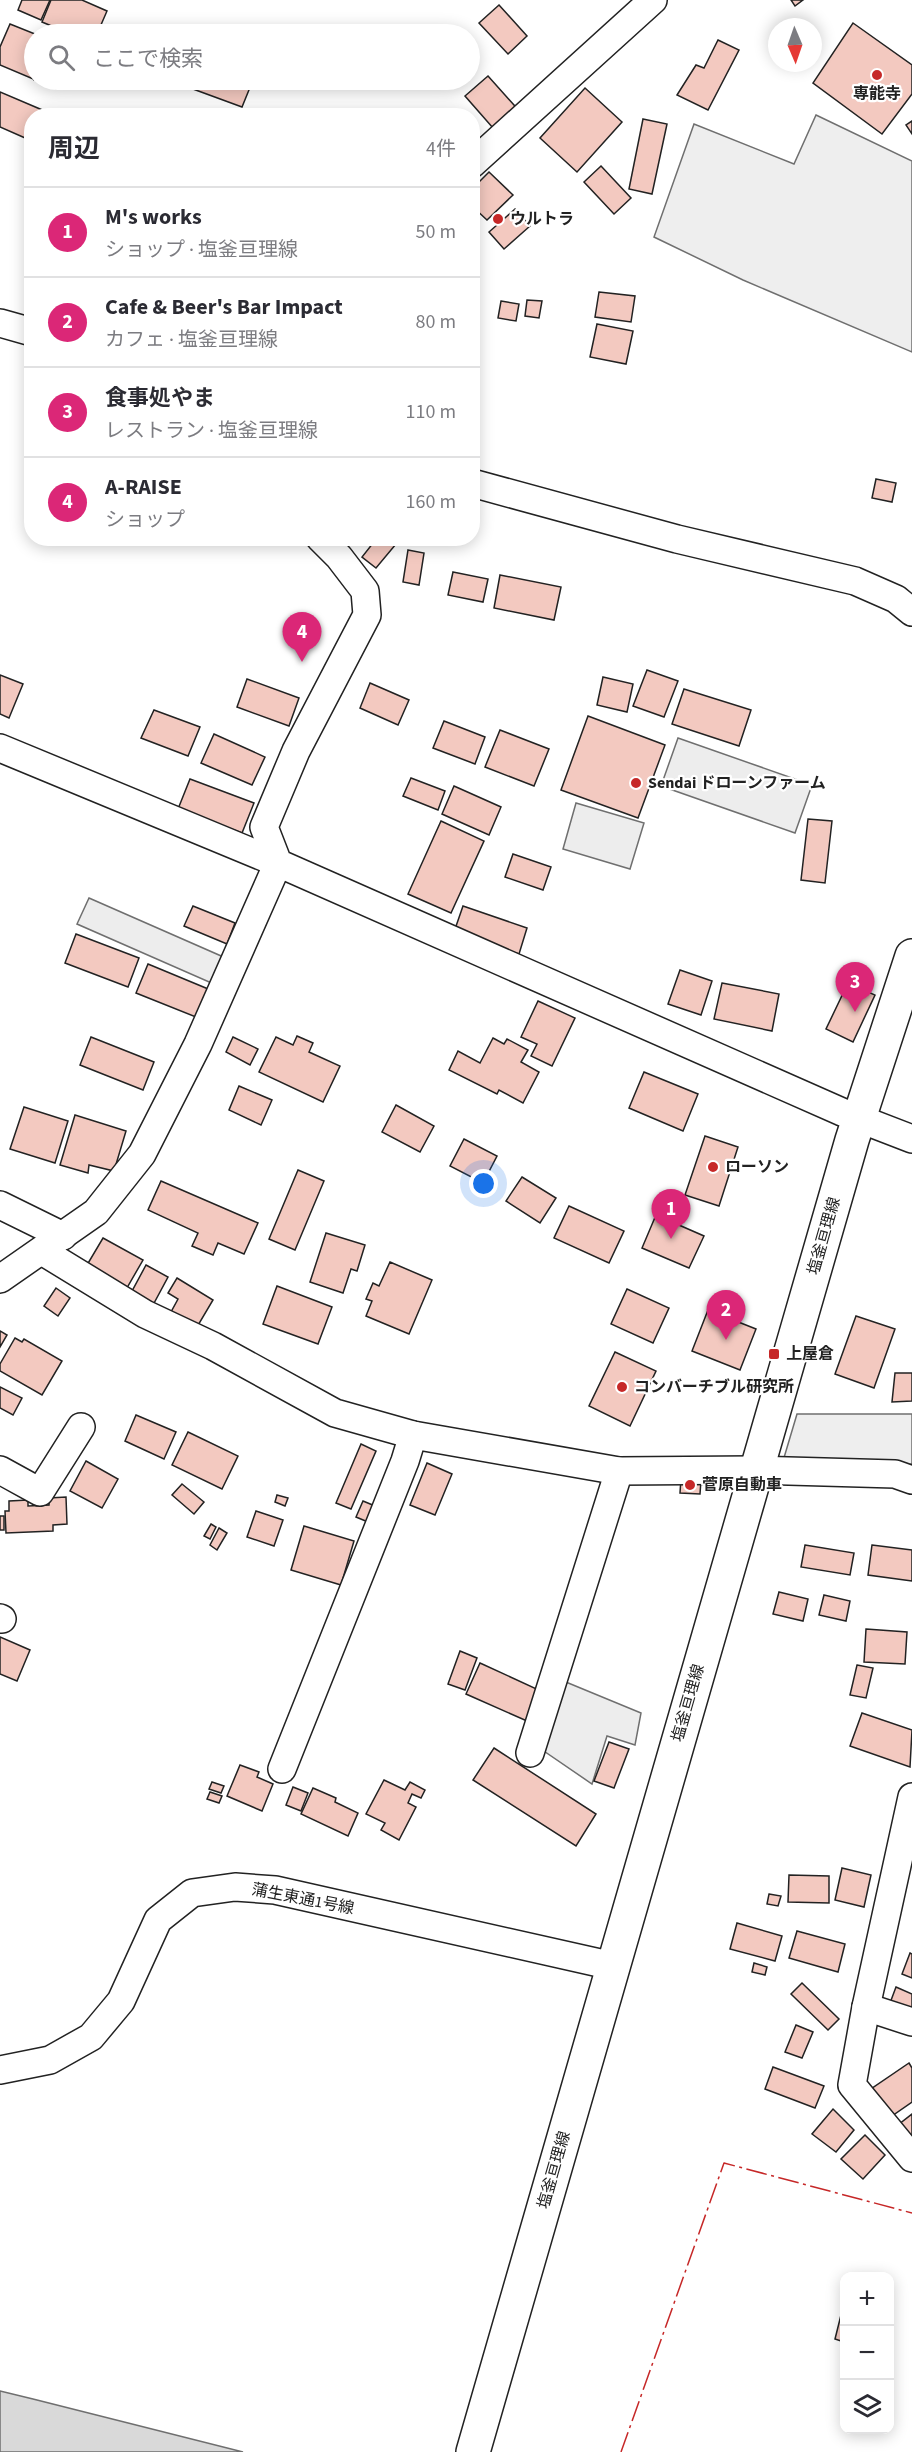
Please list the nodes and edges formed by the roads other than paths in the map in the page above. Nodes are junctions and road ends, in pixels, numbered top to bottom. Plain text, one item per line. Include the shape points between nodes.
1 (653, 0) edge
2 (480, 157) edge
3 (0, 323) edge
4 (24, 330) edge
5 (480, 485) edge
6 (338, 546) edge
7 (912, 612) edge
8 (0, 747) edge
9 (278, 863) junction
10 (912, 956) edge
11 (859, 1118) junction
12 (912, 1139) edge
13 (0, 1204) edge
14 (52, 1244) junction
15 (0, 1279) edge
16 (81, 1427) dead end
17 (413, 1435) junction
18 (0, 1470) edge
19 (755, 1470) junction
20 (619, 1472) junction
21 (912, 1480) edge
22 (530, 1753) dead end
23 (282, 1769) dead end
24 (912, 1797) edge
25 (613, 1966) junction
26 (866, 2007) junction
27 (912, 2022) edge
28 (0, 2070) edge
29 (912, 2158) edge
30 (473, 2452) edge

1 - 2 street
3 - 4 street
5 - 7 street via 677,539 855,581 896,599
6 - 9 street via 365,591 367,615 296,751 264,827
8 - 9 street
9 - 11 street
9 - 14 street via 198,1044 142,1154 96,1212
10 - 11 main road, 塩釜亘理線
11 - 12 street
11 - 19 main road, 塩釜亘理線
13 - 14 street
14 - 15 street
14 - 17 street via 145,1314 213,1346 335,1413
16 - 18 street via 40,1492
17 - 20 street
17 - 23 street
19 - 20 street
19 - 21 street via 895,1474
19 - 25 main road, 塩釜亘理線
20 - 22 street
24 - 26 street
25 - 28 street, 蒲生東通1号線 via 275,1890 235,1887 192,1893 158,1920 121,2001 91,2037 50,2060
25 - 30 main road, 塩釜亘理線
26 - 27 street
26 - 29 street via 852,2085

